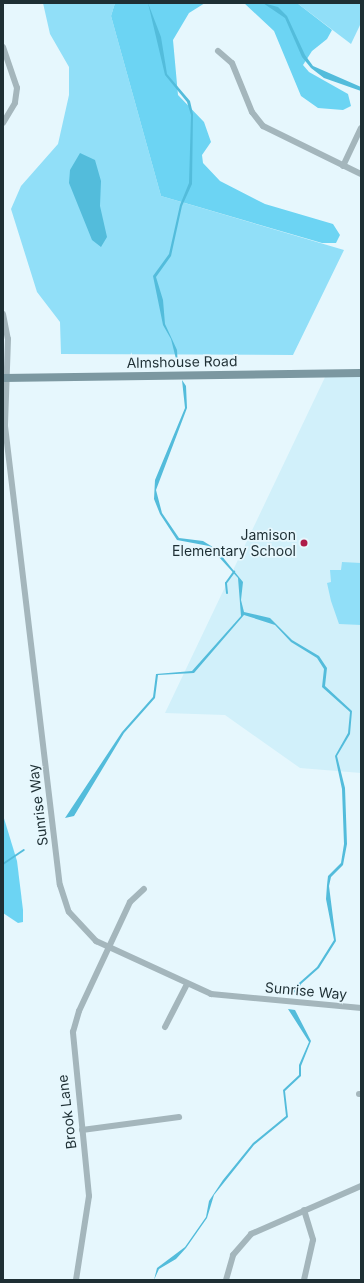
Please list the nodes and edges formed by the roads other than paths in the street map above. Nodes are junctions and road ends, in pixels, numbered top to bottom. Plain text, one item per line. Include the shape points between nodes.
1 (3, 47) edge
2 (218, 51) dead end
3 (5, 57) edge
4 (3, 123) edge
5 (361, 128) edge
6 (343, 166) junction
7 (361, 174) edge
8 (3, 314) edge
9 (361, 373) edge
10 (4, 376) edge
11 (144, 889) dead end
12 (108, 947) junction
13 (187, 984) junction
14 (361, 1008) edge
15 (165, 1027) dead end
16 (179, 1117) dead end
17 (82, 1130) junction
18 (361, 1186) edge
19 (304, 1210) junction
20 (76, 1280) edge
21 (226, 1280) edge
22 (304, 1280) edge

1 - 3 street
2 - 6 street via 234,66 260,123
3 - 4 street via 15,79 16,96
5 - 6 street
6 - 7 street
8 - 10 street, Sunrise Way via 8,339
9 - 10 main road, Almshouse Road
10 - 12 street, Sunrise Way via 5,426 60,884 73,920 87,935
11 - 12 street, Brook Lane via 130,902
12 - 13 street, Sunrise Way
12 - 17 street, Brook Lane via 79,1011 73,1032
13 - 14 street, Sunrise Way via 221,996
13 - 15 street
16 - 17 street
17 - 20 street, Brook Lane via 89,1208
18 - 19 street
19 - 21 street via 251,1234 233,1255
19 - 22 street via 313,1240

